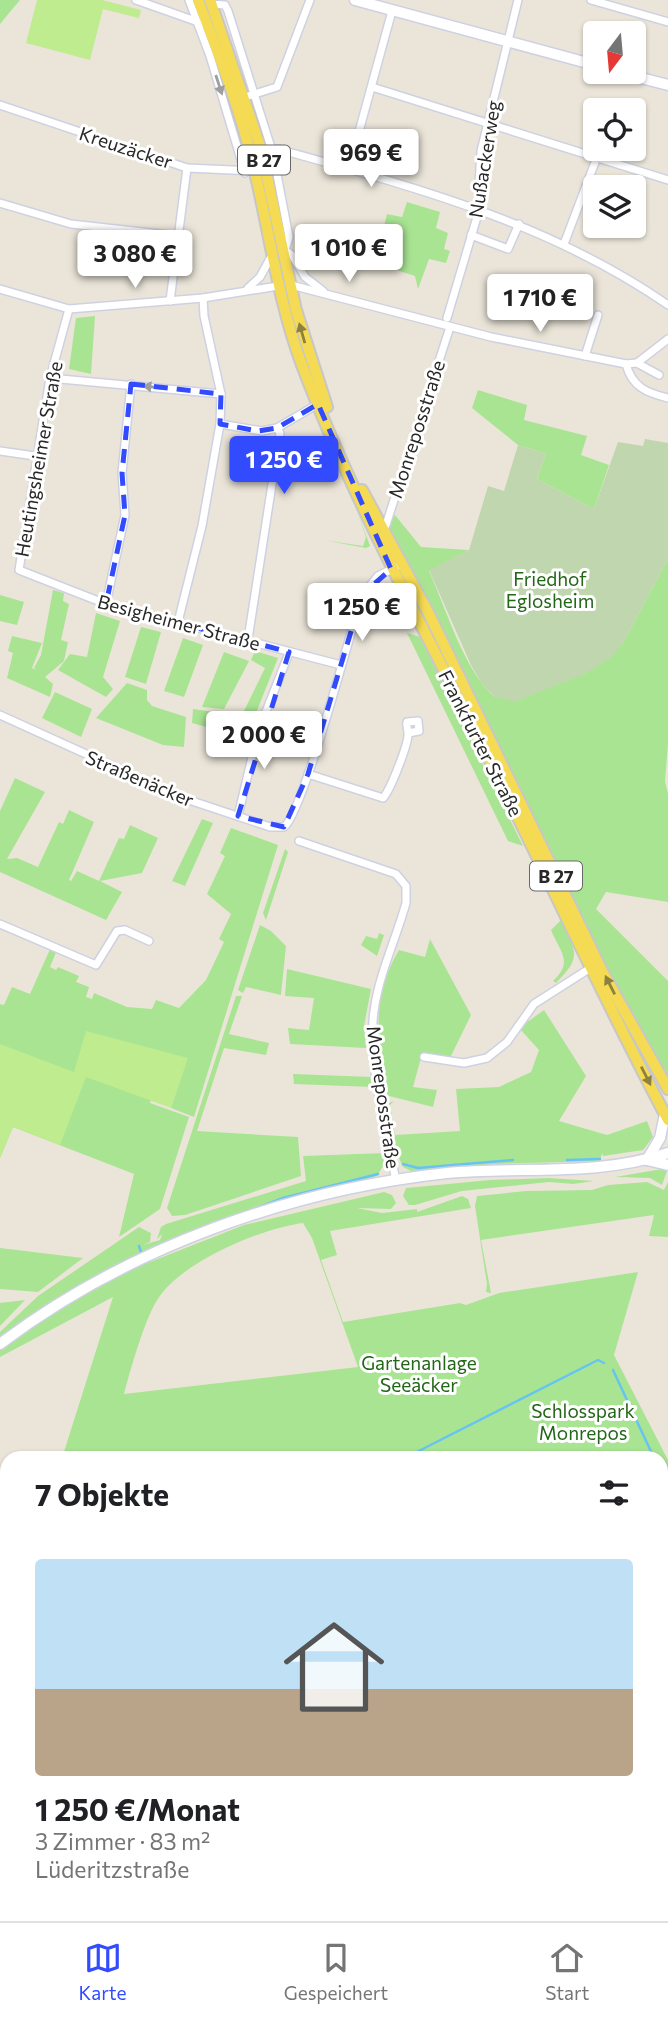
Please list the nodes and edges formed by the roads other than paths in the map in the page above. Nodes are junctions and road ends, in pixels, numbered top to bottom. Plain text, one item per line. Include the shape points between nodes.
1 (136, 0) edge
2 (189, 0) edge
3 (198, 0) edge
4 (310, 0) edge
5 (355, 0) edge
6 (518, 0) edge
7 (591, 0) edge
8 (211, 1) edge
9 (393, 11) junction
10 (198, 21) junction
11 (668, 22) edge
12 (209, 28) junction
13 (224, 39) junction
14 (508, 42) junction
15 (583, 62) edge
16 (646, 79) edge
17 (668, 85) edge
18 (372, 87) junction
19 (250, 95) junction
20 (0, 105) edge
21 (487, 122) junction
22 (266, 148) junction
23 (583, 153) edge
24 (595, 161) edge
25 (609, 161) edge
26 (187, 168) junction
27 (349, 168) junction
28 (250, 172) junction
29 (668, 180) edge
30 (0, 203) edge
31 (477, 208) junction
32 (519, 224) junction
33 (471, 235) junction
34 (178, 236) junction
35 (564, 244) junction
36 (285, 250) junction
37 (272, 256) junction
38 (291, 285) junction
39 (278, 286) junction
40 (0, 289) edge
41 (247, 289) junction
42 (327, 293) junction
43 (203, 299) junction
44 (170, 301) junction
45 (668, 305) edge
46 (69, 309) junction
47 (598, 315) dead end
48 (447, 318) dead end
49 (450, 327) junction
50 (668, 339) edge
51 (585, 356) junction
52 (637, 363) junction
53 (626, 364) junction
54 (659, 376) dead end
55 (50, 378) junction
56 (131, 384) junction
57 (221, 394) junction
58 (668, 398) edge
59 (318, 404) junction
60 (220, 424) junction
61 (277, 428) junction
62 (0, 451) edge
63 (35, 456) junction
64 (384, 531) junction
65 (396, 566) junction
66 (19, 569) joint
67 (106, 604) junction
68 (178, 622) junction
69 (248, 639) junction
70 (289, 653) junction
71 (341, 665) junction
72 (0, 715) edge
73 (408, 733) dead end
74 (308, 774) junction
75 (238, 816) junction
76 (299, 841) dead end
77 (0, 924) edge
78 (149, 941) dead end
79 (594, 966) junction
80 (424, 1058) dead end
81 (668, 1089) edge
82 (666, 1117) edge
83 (668, 1153) edge
84 (646, 1160) junction
85 (668, 1165) edge
86 (396, 1181) junction
87 (0, 1344) edge

1 - 10 street
2 - 10 street, Frankfurter Straße
3 - 12 main road, Frankfurter Straße / B 27
4 - 19 street via 277,87
5 - 9 main road
6 - 14 street, Nußackerweg
7 - 11 street
8 - 13 main road, Frankfurter Straße / B 27
8 - 19 street, Frankfurter Straße via 225,5 228,11
9 - 14 main road
9 - 18 street
10 - 12 street
10 -> 28 street, Frankfurter Straße
12 - 13 street
12 - 28 main road, Frankfurter Straße / B 27 via 235,100
13 - 19 main road, Frankfurter Straße / B 27
14 - 15 main road
14 - 21 street, Nußackerweg
16 - 17 main road
18 - 21 street
18 - 27 street
19 - 22 main road, Frankfurter Straße / B 27
20 - 26 street, Kreuzäcker
21 - 23 street
21 - 31 street, Nußackerweg
22 - 27 street
22 - 36 main road, Frankfurter Straße / B 27
24 - 35 street
25 - 29 street
26 - 28 street, Kreuzäcker
26 - 34 street
27 - 31 street
28 - 37 main road, Frankfurter Straße / B 27
30 - 34 street via 71,224
31 - 32 street
31 - 33 street, Nußackerweg
32 - 33 street via 508,249
32 - 35 street
33 - 48 street, Nußackerweg
34 - 44 street
35 - 45 street
36 - 38 main road, Frankfurter Straße / B 27
36 - 42 street via 305,277
37 - 39 main road, Frankfurter Straße / B 27
37 - 41 street via 261,277
38 - 42 street
64 -> 38 main road, Frankfurter Straße / B 27 via 324,398
39 - 41 street
39 - 59 main road, Frankfurter Straße / B 27
40 - 46 street
41 - 43 street
42 - 49 street
43 - 44 street
43 - 57 street
44 - 46 street
46 - 55 street, Heutingsheimer Straße
47 - 51 street
49 - 51 street
49 - 64 street, Monreposstraße
50 - 52 street
51 - 53 street
52 - 53 street
52 - 54 street
53 - 58 street via 641,388
55 - 56 street
55 - 63 street, Heutingsheimer Straße
57 -> 56 street
56 - 67 street via 121,473 125,515
57 - 60 street
59 - 61 street
59 - 65 main road, Frankfurter Straße / B 27
60 - 61 street via 262,431
60 - 68 street via 202,526
61 - 69 street via 280,433
62 - 63 street
63 - 66 street, Heutingsheimer Straße
64 - 65 main road, Frankfurter Straße / B 27
65 - 71 street via 378,576 362,595
65 - 79 main road, Frankfurter Straße / B 27
66 - 67 street, Besigheimer Straße
67 - 68 street, Besigheimer Straße
68 - 69 street, Besigheimer Straße
69 - 70 street, Besigheimer Straße
70 - 71 street, Besigheimer Straße
70 - 75 street via 258,732
71 - 74 street
72 - 75 street, Straßenäcker via 127,774
73 - 74 street via 391,785 382,798
74 - 75 street, Straßenäcker via 292,818 284,827
76 - 86 street, Monreposstraße via 396,874 407,889 407,903 376,999 373,1026
77 - 78 street via 96,965 117,930
79 - 80 street via 534,1004 507,1042 487,1058 464,1063
81 -> 79 main road, Frankfurter Straße / B 27
79 -> 82 main road, Frankfurter Straße / B 27
82 - 84 main road
83 - 84 main road
84 - 85 main road
84 - 86 main road via 603,1167 483,1170
86 - 87 main road via 288,1204 196,1236 69,1298

